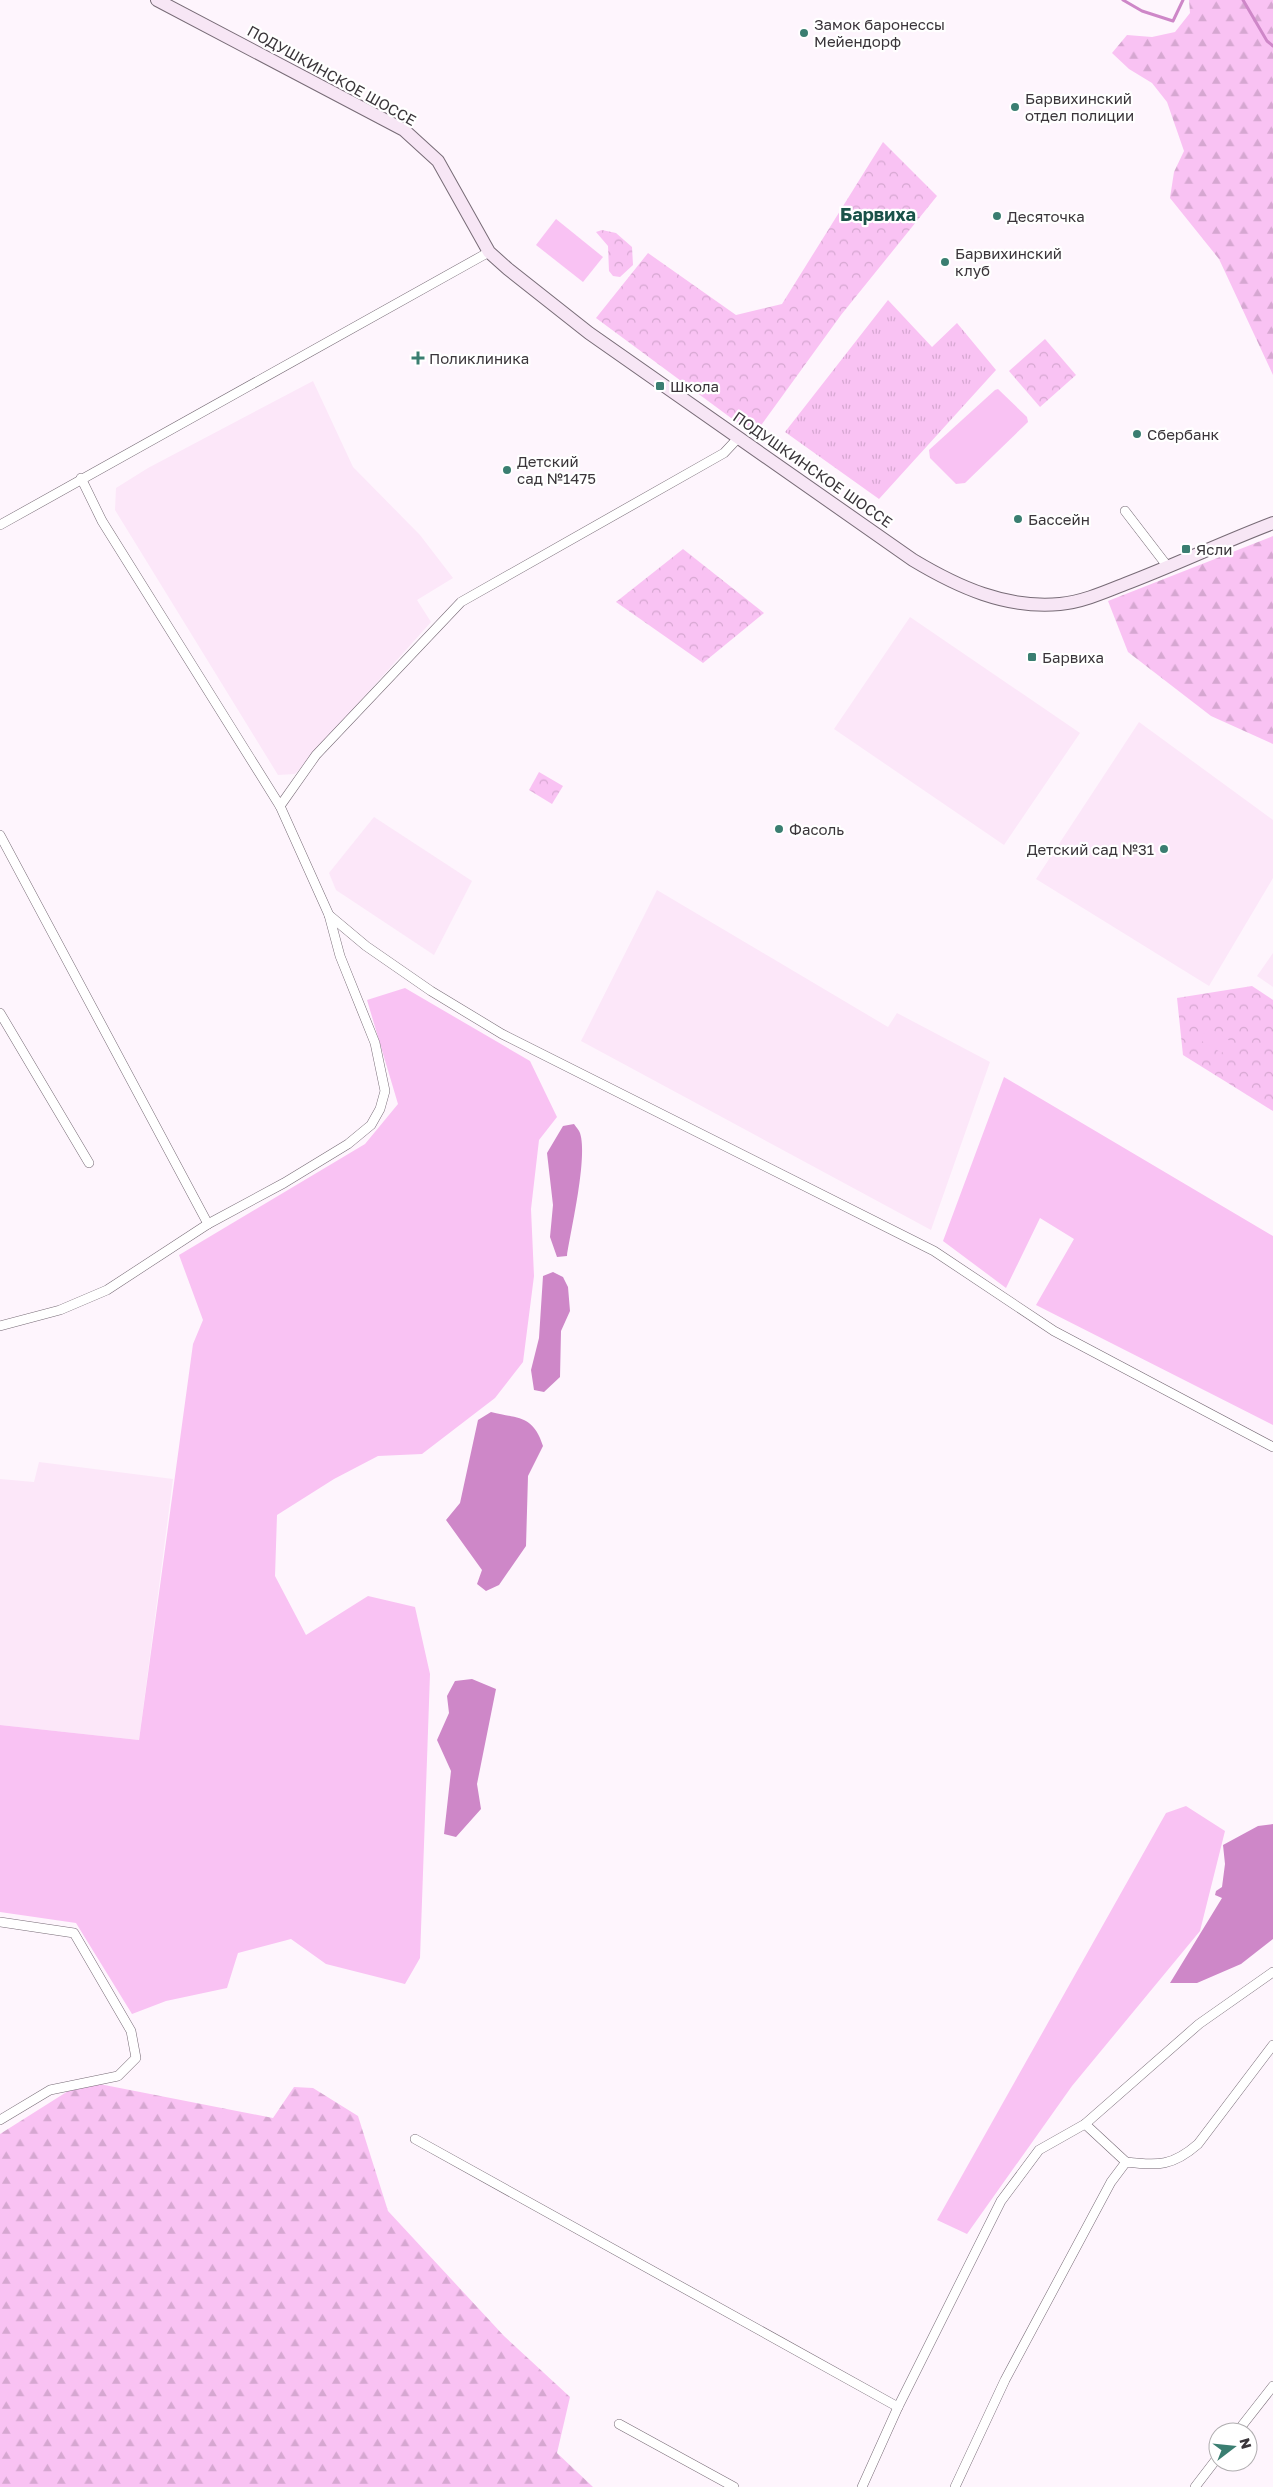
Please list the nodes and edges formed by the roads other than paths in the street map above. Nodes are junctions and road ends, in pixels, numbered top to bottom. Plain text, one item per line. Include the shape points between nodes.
1 (157, 0) edge
2 (489, 252) junction
3 (739, 437) junction
4 (81, 478) junction
5 (1125, 510) dead end
6 (1273, 522) edge
7 (0, 524) edge
8 (1168, 566) junction
9 (280, 806) junction
10 (0, 835) edge
11 (329, 915) junction
12 (0, 1014) edge
13 (89, 1163) dead end
14 (208, 1224) junction
15 (0, 1326) edge
16 (1273, 1448) edge
17 (0, 1922) edge
18 (1273, 1972) edge
19 (1273, 2045) edge
20 (0, 2120) edge
21 (1085, 2124) junction
22 (415, 2139) dead end
23 (1126, 2162) junction
24 (1273, 2386) edge
25 (898, 2407) junction
26 (1245, 2422) edge
27 (619, 2424) dead end
28 (1208, 2470) edge
29 (734, 2487) edge
30 (862, 2487) edge
31 (956, 2487) edge
32 (1195, 2487) edge

1 - 2 main road, ПОДУШКИНСКОЕ ШОССЕ via 404,130 438,161
2 - 3 main road, ПОДУШКИНСКОЕ ШОССЕ via 589,333
2 - 4 street
3 - 8 main road, ПОДУШКИНСКОЕ ШОССЕ via 913,560 972,592 1016,603 1060,604 1101,594
3 - 9 street via 724,453 462,602 316,755
4 - 7 street
4 - 9 street via 102,521
5 - 8 street
6 - 8 main road, ПОДУШКИНСКОЕ ШОССЕ
9 - 11 street
10 - 14 street
11 - 14 street via 340,956 374,1043 385,1091 380,1109 371,1125 348,1144
11 - 16 street via 366,946 431,991 502,1034 934,1251 1054,1331
12 - 13 street
14 - 15 street via 85,1301
17 - 20 street via 74,1933 131,2030 136,2058 118,2076 50,2090
18 - 21 street via 1199,2024
19 - 23 street via 1198,2144 1186,2155 1168,2163 1151,2165
21 - 23 street
21 - 25 street via 1039,2150 1000,2201
22 - 25 street
23 - 31 street via 1111,2182 1005,2380
24 - 26 street
25 - 30 street
27 - 29 street
28 - 32 street

